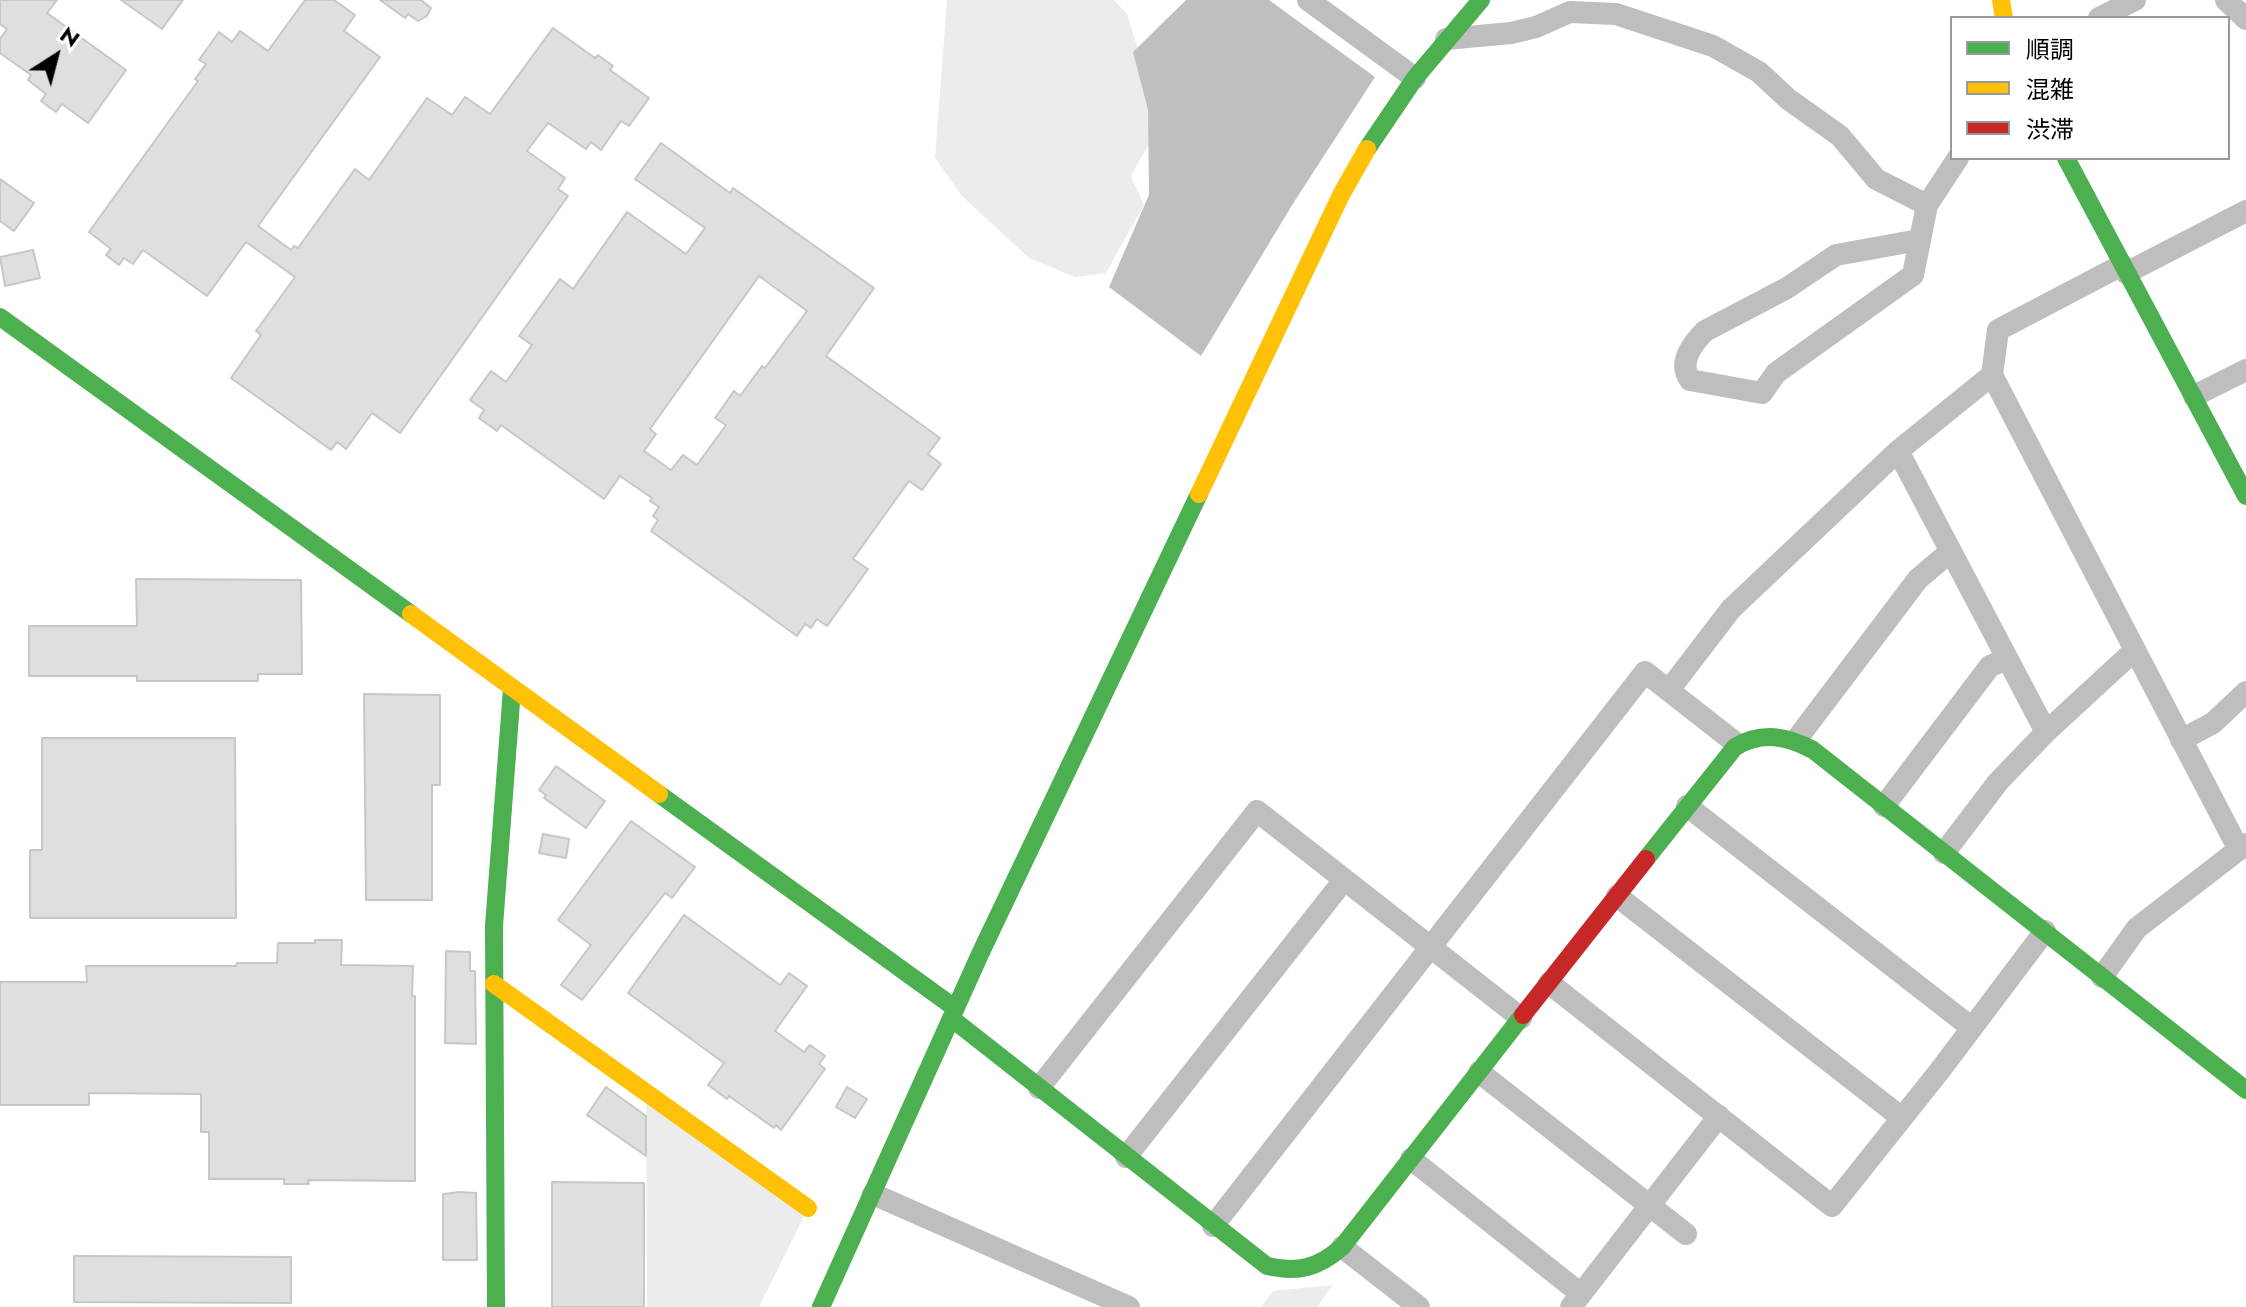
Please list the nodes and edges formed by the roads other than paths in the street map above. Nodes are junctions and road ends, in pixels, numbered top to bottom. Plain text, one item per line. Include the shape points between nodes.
1 (1308, 0) edge
2 (1481, 0) edge
3 (2135, 0) edge
4 (2226, 0) edge
5 (2103, 16) edge
6 (2246, 19) edge
7 (1446, 39) junction
8 (1415, 78) junction
9 (1957, 160) edge
10 (2067, 160) edge
11 (1927, 205) junction
12 (2246, 211) edge
13 (1919, 240) junction
14 (2124, 269) junction
15 (0, 317) edge
16 (2246, 370) edge
17 (1992, 375) junction
18 (2194, 396) junction
19 (1898, 451) junction
20 (2246, 496) edge
21 (1951, 551) junction
22 (2135, 650) junction
23 (2007, 659) junction
24 (512, 689) junction
25 (1669, 690) junction
26 (2246, 692) edge
27 (2046, 732) junction
28 (1796, 740) junction
29 (2181, 740) junction
30 (1737, 744) junction
31 (1687, 806) junction
32 (1884, 806) junction
33 (2242, 847) edge
34 (1944, 853) junction
35 (1344, 880) junction
36 (1617, 896) junction
37 (2045, 931) junction
38 (1431, 948) junction
39 (2102, 977) junction
40 (1549, 983) junction
41 (494, 984) junction
42 (953, 1013) junction
43 (1521, 1018) junction
44 (1972, 1028) junction
45 (1479, 1072) junction
46 (1039, 1088) junction
47 (2246, 1090) edge
48 (1719, 1116) junction
49 (1902, 1118) junction
50 (1126, 1157) junction
51 (1411, 1159) junction
52 (873, 1194) junction
53 (1650, 1205) junction
54 (808, 1208) dead end
55 (1213, 1226) junction
56 (1686, 1234) dead end
57 (1342, 1247) junction
58 (1576, 1300) edge
59 (496, 1307) edge
60 (821, 1307) edge
61 (1129, 1307) edge
62 (1419, 1307) edge

1 - 8 street
2 - 7 street
3 - 5 street
4 - 6 street
7 - 8 street
7 - 11 street via 1511,33 1570,12 1616,14 1713,46 1759,72 1840,136 1876,179
8 - 42 street via 1341,195
9 - 11 street
10 - 14 street
11 - 13 street
12 - 14 street
13 - 13 street via 1913,275 1776,373 1762,393 1690,380 1684,373 1685,362 1705,331 1836,255
14 - 17 street via 1998,330
14 - 18 street
15 - 24 street
16 - 18 street
17 - 19 street
17 - 22 street
18 - 20 street
19 - 21 street
19 - 25 street via 1731,609
21 - 23 street
21 - 28 street via 1918,579
22 - 27 street
22 - 29 street
23 - 27 street
23 - 32 street via 1990,666
24 - 41 street
24 - 42 street
25 - 30 street
25 - 38 street via 1645,672
26 - 29 street via 2213,723
27 - 34 street via 1998,782
28 - 30 street via 1761,737
28 - 32 street
29 - 33 street
30 - 31 street
31 - 36 street
31 - 44 street
32 - 34 street
33 - 39 street via 2137,928
34 - 37 street
35 - 38 street
35 - 46 street via 1257,811
35 - 50 street
36 - 40 street
36 - 49 street
37 - 39 street
37 - 44 street
38 - 43 street
38 - 55 street
39 - 47 street
40 - 43 street
40 - 48 street
41 - 54 street
41 - 59 street
42 - 46 street
42 - 52 street
43 - 45 street
44 - 49 street
45 - 51 street
45 - 53 street
46 - 50 street
48 - 49 street via 1832,1206
48 - 53 street
50 - 55 street
51 - 57 street
51 - 58 street
52 - 60 street
52 - 61 street
53 - 56 street
53 - 58 street
55 - 57 street via 1267,1266 1284,1270 1315,1267
57 - 62 street

